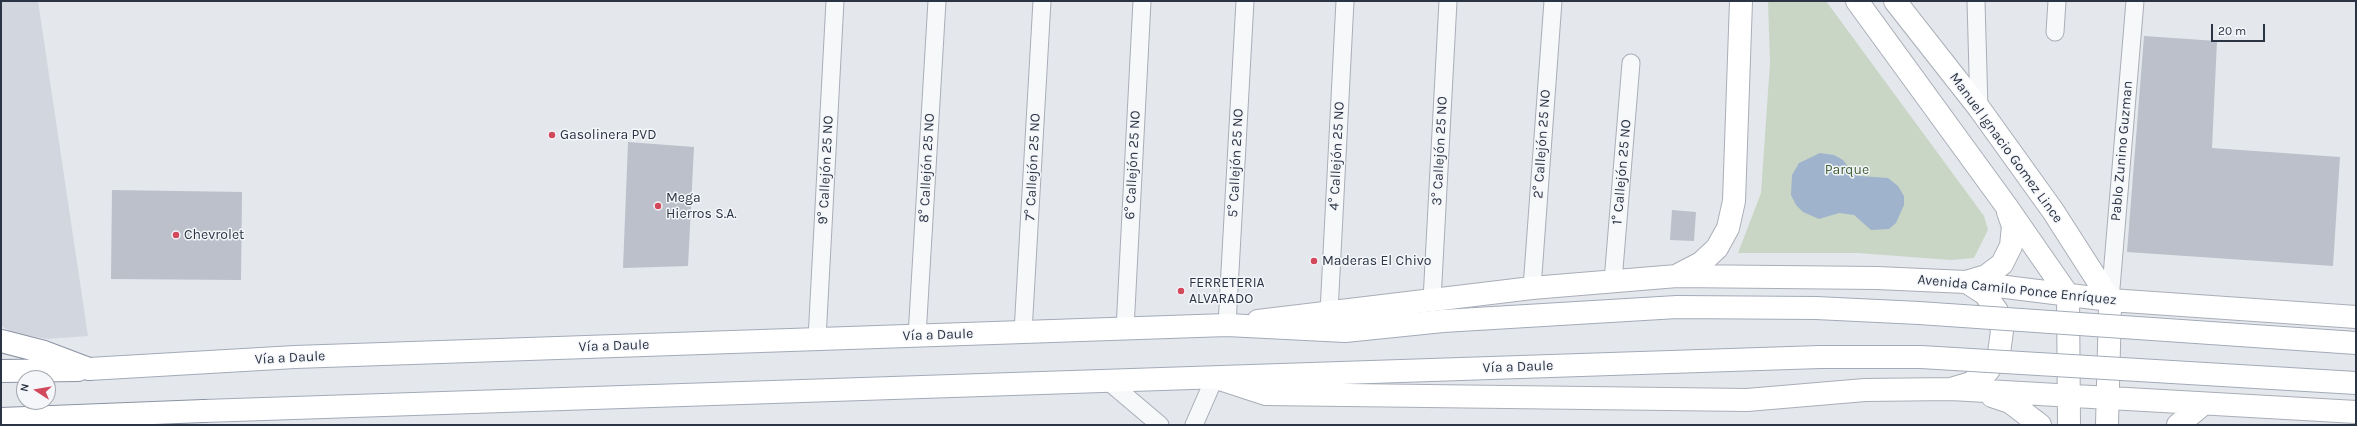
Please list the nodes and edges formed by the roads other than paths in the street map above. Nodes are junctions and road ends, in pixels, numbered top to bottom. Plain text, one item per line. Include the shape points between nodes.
1 (835, 1) edge
2 (937, 1) edge
3 (1042, 1) edge
4 (1142, 1) edge
5 (1245, 1) edge
6 (1345, 1) edge
7 (1448, 1) edge
8 (1553, 1) edge
9 (1741, 1) edge
10 (1857, 1) edge
11 (1896, 1) edge
12 (1976, 1) edge
13 (2057, 1) edge
14 (2135, 1) edge
15 (2055, 32) dead end
16 (1631, 63) dead end
17 (1979, 108) junction
18 (2007, 207) junction
19 (1677, 276) junction
20 (1613, 281) junction
21 (1966, 282) junction
22 (1532, 288) junction
23 (2068, 295) junction
24 (1432, 300) junction
25 (2110, 300) junction
26 (1816, 308) joint
27 (1329, 312) junction
28 (2356, 317) edge
29 (1227, 325) junction
30 (1125, 329) junction
31 (1023, 332) junction
32 (917, 336) junction
33 (818, 339) junction
34 (1, 341) edge
35 (2356, 343) edge
36 (89, 369) junction
37 (1, 371) edge
38 (1215, 378) junction
39 (1108, 381) junction
40 (2356, 384) edge
41 (1951, 389) junction
42 (1982, 392) junction
43 (2069, 395) junction
44 (2106, 398) junction
45 (2202, 405) junction
46 (204, 411) junction
47 (2356, 412) edge
48 (1, 419) edge
49 (169, 425) edge
50 (1160, 425) edge
51 (1194, 425) edge
52 (2040, 425) edge
53 (2069, 425) edge
54 (2107, 425) edge
55 (2178, 425) edge

1 - 33 street, 9° Callejón 25 NO
2 - 32 street, 8° Callejón 25 NO
3 - 31 street, 7° Callejón 25 NO
4 - 30 street, 6° Callejón 25 NO
5 - 29 street, 5° Callejón 25 NO
6 - 27 street, 4° Callejón 25 NO
7 - 24 street, 3° Callejón 25 NO
8 - 22 street, 2° Callejón 25 NO
9 - 19 main road via 1734,201 1728,228 1718,248 1701,263
10 - 18 main road
11 - 17 main road, Manuel Ignacio Gomez Lince
12 - 17 street
13 - 15 street
14 - 25 street, Pablo Zunino Guzman
16 - 20 street, 1° Callejón 25 NO
17 - 25 main road, Manuel Ignacio Gomez Lince via 2053,211
18 - 21 main road via 2013,226 2011,246 2002,264 1986,276
18 - 23 main road
19 - 20 main road, Vía a Daule
19 - 21 main road, Avenida Camilo Ponce Enríquez via 1877,278
20 - 22 main road, Vía a Daule
21 - 23 main road, Avenida Camilo Ponce Enríquez
21 - 41 main road via 1989,299 1997,311 2002,331 1999,352 1988,371 1971,384
22 - 24 main road, Vía a Daule
23 - 25 main road, Avenida Camilo Ponce Enríquez
23 - 43 main road
24 - 27 main road, Vía a Daule
25 - 28 main road, Avenida Camilo Ponce Enríquez
25 - 44 main road
26 - 29 main road, Vía a Daule via 1677,307 1465,320 1344,331
26 - 35 main road, Avenida Camilo Ponce Enríquez, bridge via 1920,312
27 - 29 main road, Vía a Daule
29 - 30 main road, Vía a Daule
30 - 31 main road, Vía a Daule
31 - 32 main road, Vía a Daule
32 - 33 main road, Vía a Daule
33 - 36 main road, Vía a Daule via 295,358
34 - 36 main road via 44,352
36 - 37 main road, Vía a Daule
38 - 39 main road, Vía a Daule
38 - 40 main road, Vía a Daule, bridge via 1820,357 1921,357
38 - 41 main road, Vía a Daule via 1266,394 1747,400 1865,390
38 - 51 street
39 - 46 main road, Vía a Daule
39 - 50 street
41 - 42 main road
42 - 43 main road
42 - 52 main road via 2010,402
43 - 44 main road
43 - 53 main road
44 - 45 main road
44 - 54 main road
45 - 47 main road
45 - 55 main road
46 - 48 main road, Vía a Daule
46 - 49 main road

